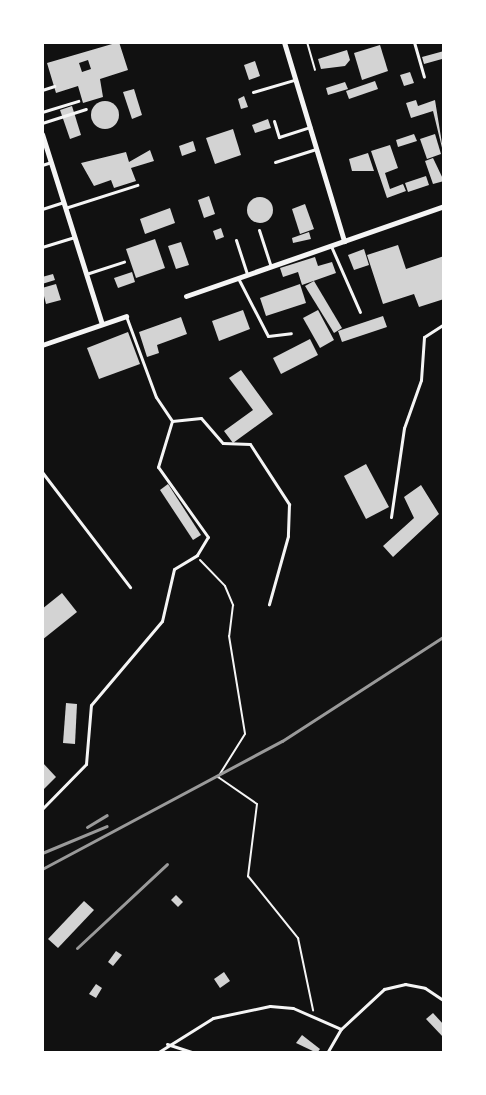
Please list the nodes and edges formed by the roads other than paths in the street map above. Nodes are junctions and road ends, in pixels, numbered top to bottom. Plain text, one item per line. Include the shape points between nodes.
1 (284, 42) edge
2 (414, 42) edge
3 (424, 78) dead end
4 (295, 79) junction
5 (54, 86) dead end
6 (42, 90) edge
7 (253, 92) dead end
8 (78, 101) dead end
9 (86, 109) dead end
10 (42, 112) edge
11 (274, 121) dead end
12 (42, 123) edge
13 (309, 127) junction
14 (42, 134) edge
15 (316, 149) junction
16 (51, 162) junction
17 (275, 162) dead end
18 (42, 165) edge
19 (137, 185) dead end
20 (64, 205) junction
21 (444, 206) edge
22 (42, 209) edge
23 (259, 230) dead end
24 (74, 237) junction
25 (236, 240) dead end
26 (344, 241) junction
27 (331, 246) junction
28 (42, 247) edge
29 (124, 262) dead end
30 (272, 266) junction
31 (86, 274) junction
32 (247, 274) junction
33 (238, 278) junction
34 (186, 296) dead end
35 (360, 312) dead end
36 (126, 316) joint
37 (102, 324) junction
38 (444, 324) edge
39 (291, 333) dead end
40 (42, 345) edge
41 (172, 421) junction
42 (42, 472) edge
43 (391, 517) dead end
44 (130, 587) dead end
45 (269, 604) dead end
46 (42, 809) edge
47 (444, 1001) edge
48 (341, 1029) junction
49 (167, 1044) junction
50 (157, 1053) edge
51 (195, 1053) edge
52 (327, 1053) edge

1 - 4 street
2 - 3 lane
4 - 7 lane
4 - 13 street
5 - 6 lane
8 - 10 lane
9 - 12 lane
11 - 13 lane via 279,137
13 - 15 street
14 - 16 street
15 - 17 lane
15 - 26 street
16 - 18 lane
16 - 20 street
19 - 20 lane
20 - 22 lane
20 - 24 street
21 - 26 street
23 - 30 lane
24 - 28 lane
24 - 31 street
25 - 32 lane
26 - 27 street
27 - 30 street
27 - 35 lane
29 - 31 lane
30 - 32 street
31 - 37 street
32 - 33 street
33 - 34 street
33 - 39 lane via 268,336
36 - 37 street
36 - 41 lane via 156,397
37 - 40 street
38 - 43 lane via 424,337 421,380 404,428
41 - 45 lane via 201,418 223,443 250,444 289,504 288,536
41 - 46 lane via 158,467 208,537 197,555 174,568 162,621 91,705 86,764
42 - 44 lane
47 - 48 lane via 425,988 405,984 384,989
48 - 49 lane via 270,1006 213,1018
48 - 52 lane
49 - 50 lane
49 - 51 lane

